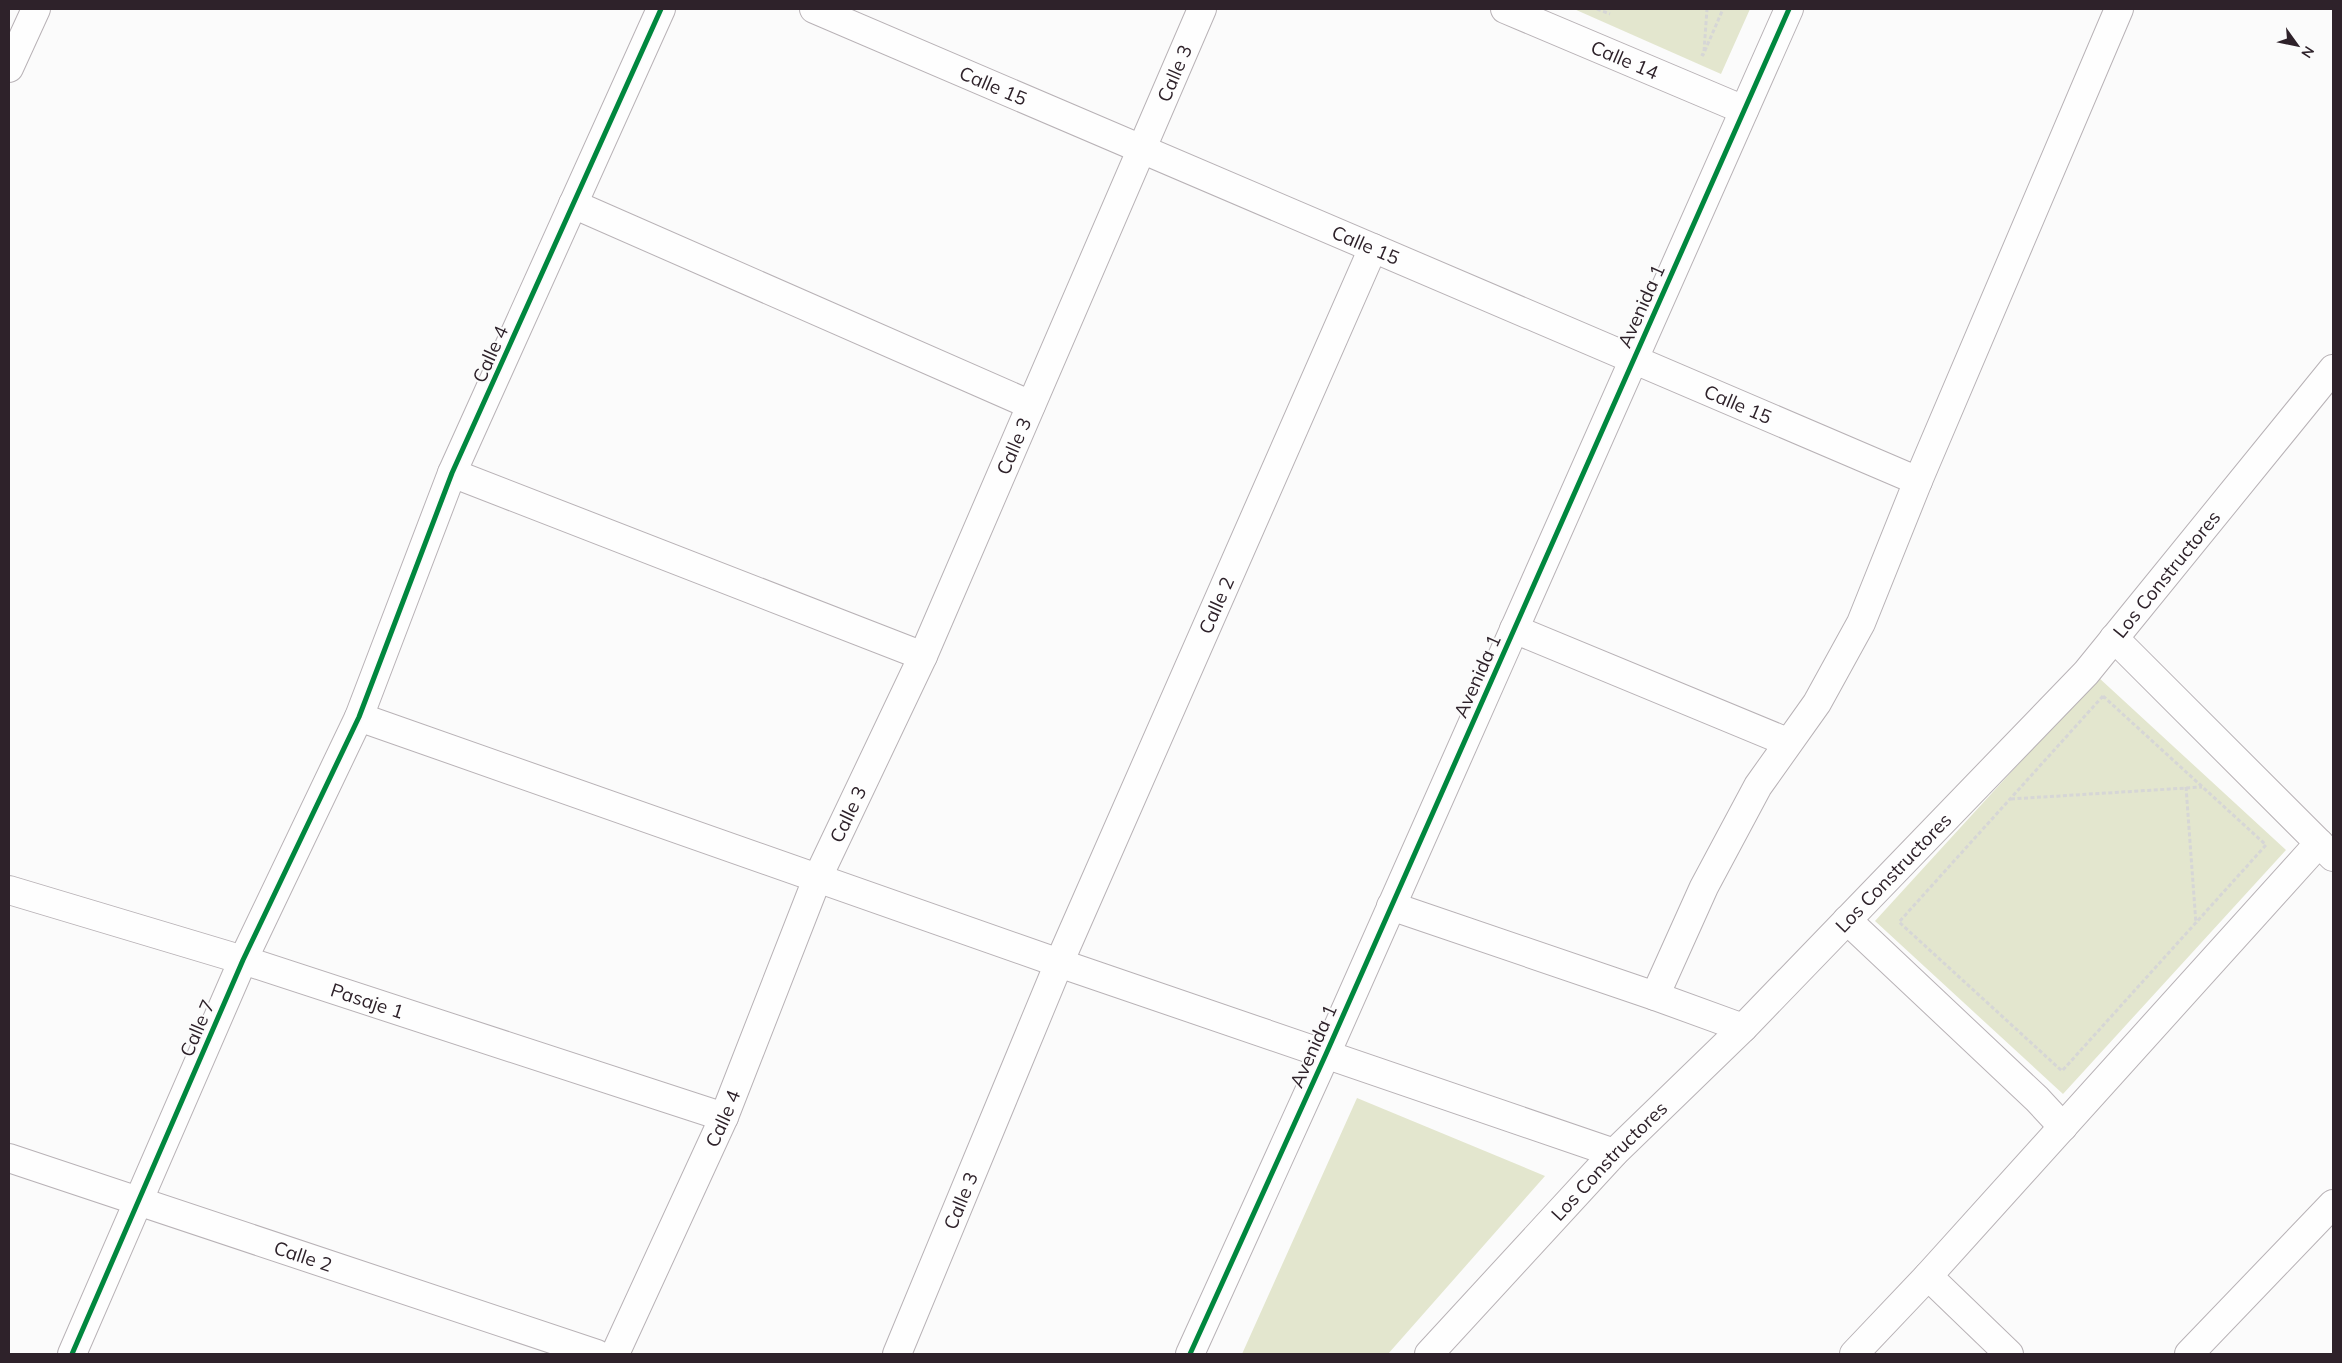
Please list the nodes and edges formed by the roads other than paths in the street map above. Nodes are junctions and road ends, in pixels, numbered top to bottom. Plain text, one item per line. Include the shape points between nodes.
1 (36, 9) edge
2 (661, 9) edge
3 (814, 9) edge
4 (1202, 9) edge
5 (1505, 9) edge
6 (1789, 9) edge
7 (2119, 9) edge
8 (9, 68) edge
9 (1744, 110) junction
10 (1142, 149) junction
11 (574, 204) junction
12 (1373, 248) junction
13 (1634, 360) junction
14 (2333, 370) edge
15 (1031, 405) junction
16 (452, 474) junction
17 (1918, 481) junction
18 (1514, 629) junction
19 (2114, 638) junction
20 (922, 656) junction
21 (359, 717) junction
22 (1787, 742) junction
23 (2326, 850) edge
24 (817, 879) junction
25 (9, 890) edge
26 (1391, 906) junction
27 (1847, 920) junction
28 (242, 960) junction
29 (1059, 963) junction
30 (1655, 996) junction
31 (1743, 1028) junction
32 (1326, 1054) junction
33 (724, 1116) junction
34 (2063, 1127) junction
35 (1614, 1153) junction
36 (9, 1158) edge
37 (138, 1202) junction
38 (2333, 1204) edge
39 (1928, 1276) junction
40 (72, 1354) edge
41 (597, 1354) edge
42 (615, 1354) edge
43 (897, 1354) edge
44 (1190, 1354) edge
45 (1429, 1354) edge
46 (1854, 1354) edge
47 (2009, 1354) edge
48 (2189, 1354) edge

1 - 8 street
2 - 11 street, Calle 4
3 - 10 street, Calle 15
4 - 10 street, Calle 3
5 - 9 street, Calle 14
6 - 9 street, Avenida 1
7 - 17 street
9 - 13 street, Avenida 1
10 - 12 street, Calle 15
10 - 15 street, Calle 3
11 - 15 street
11 - 16 street, Calle 4
12 - 13 street, Calle 15
12 - 29 street, Calle 2
13 - 17 street, Calle 15
13 - 18 street, Avenida 1
14 - 19 street, Los Constructores
15 - 20 street, Calle 3
16 - 20 street
16 - 21 street, Calle 4
17 - 22 street via 1861,623 1817,703
18 - 22 street
18 - 26 street, Avenida 1
19 - 23 street
19 - 27 street, Los Constructores via 2086,673
20 - 24 street, Calle 3
21 - 24 street
21 - 28 street, Calle 7
22 - 30 street via 1758,786 1720,855
23 - 34 street
24 - 29 street
24 - 33 street, Calle 4
25 - 28 street, Pasaje 1
26 - 30 street
26 - 32 street, Avenida 1
27 - 31 street, Los Constructores
27 - 34 street
28 - 33 street, Pasaje 1
28 - 37 street, Calle 7
29 - 32 street
29 - 43 street, Calle 3
30 - 31 street
31 - 35 street, Los Constructores
32 - 35 street
32 - 44 street, Avenida 1
33 - 42 street, Calle 4
34 - 39 street
35 - 45 street, Los Constructores
36 - 37 street, Calle 2
37 - 40 street, Calle 7
37 - 41 street, Calle 2
38 - 48 street
39 - 46 street
39 - 47 street

